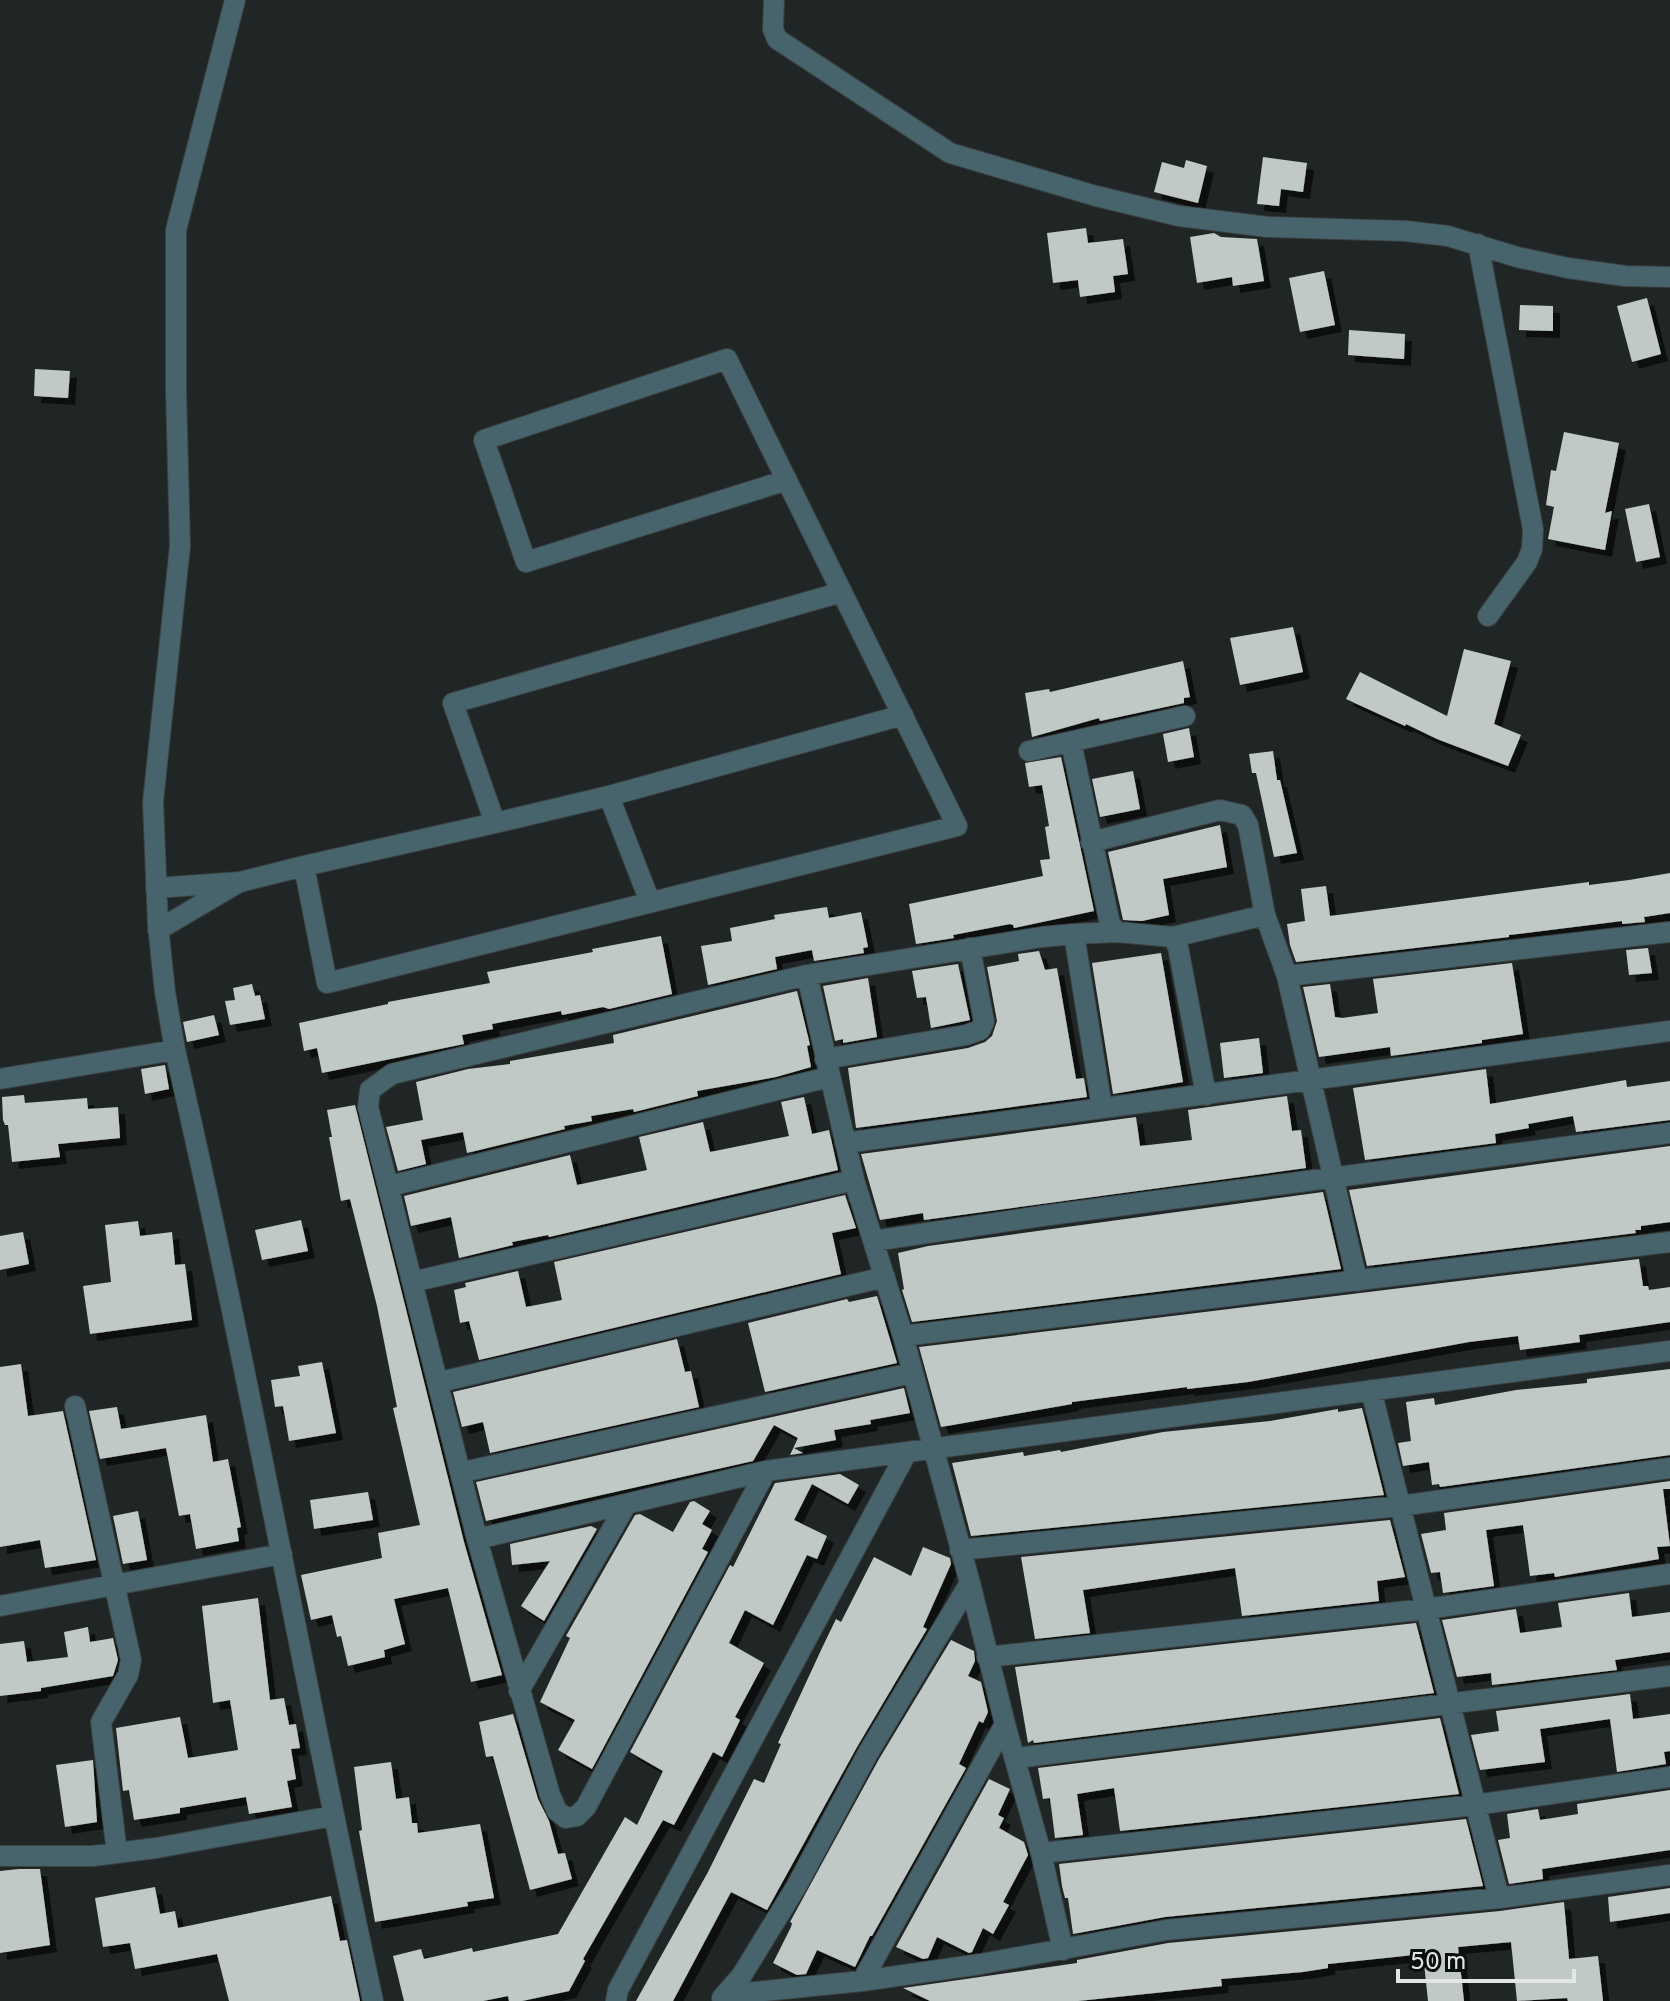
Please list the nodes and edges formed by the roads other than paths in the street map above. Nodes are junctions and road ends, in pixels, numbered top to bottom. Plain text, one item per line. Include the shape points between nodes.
1 (235, 0) edge
2 (774, 0) edge
3 (1478, 244) junction
4 (1670, 277) edge
5 (787, 480) junction
6 (842, 592) junction
7 (1488, 616) dead end
8 (903, 715) junction
9 (1185, 716) dead end
10 (1071, 742) junction
11 (1029, 751) dead end
12 (609, 796) junction
13 (495, 823) junction
14 (1091, 842) junction
15 (304, 866) junction
16 (240, 882) junction
17 (156, 888) junction
18 (650, 902) junction
19 (1265, 915) junction
20 (158, 930) junction
21 (1117, 932) junction
22 (1670, 932) edge
23 (1074, 934) junction
24 (1173, 937) junction
25 (970, 948) junction
26 (807, 975) junction
27 (1287, 976) junction
28 (1670, 1031) edge
29 (175, 1050) junction
30 (827, 1068) junction
31 (0, 1079) edge
32 (1312, 1080) junction
33 (1206, 1095) junction
34 (1102, 1108) junction
35 (1670, 1133) edge
36 (845, 1143) junction
37 (1334, 1177) junction
38 (854, 1180) junction
39 (390, 1186) junction
40 (873, 1241) junction
41 (1670, 1242) edge
42 (885, 1277) junction
43 (1357, 1281) junction
44 (412, 1282) junction
45 (903, 1336) junction
46 (1670, 1351) edge
47 (912, 1373) junction
48 (440, 1382) junction
49 (1371, 1390) junction
50 (75, 1406) dead end
51 (932, 1449) junction
52 (907, 1452) junction
53 (1670, 1468) edge
54 (766, 1471) junction
55 (463, 1472) junction
56 (626, 1505) junction
57 (1400, 1506) junction
58 (477, 1539) junction
59 (960, 1550) junction
60 (282, 1554) junction
61 (1670, 1574) edge
62 (114, 1583) junction
63 (970, 1583) junction
64 (0, 1606) edge
65 (1426, 1609) junction
66 (987, 1657) junction
67 (1670, 1676) edge
68 (519, 1691) junction
69 (1450, 1705) junction
70 (1005, 1724) junction
71 (1016, 1758) junction
72 (1670, 1777) edge
73 (1475, 1805) junction
74 (333, 1816) junction
75 (117, 1853) junction
76 (1041, 1853) junction
77 (0, 1856) edge
78 (1670, 1875) edge
79 (1499, 1898) junction
80 (1063, 1950) junction
81 (862, 1981) junction
82 (722, 1998) edge
83 (373, 2001) edge
84 (616, 2001) edge

1 - 17 street via 176,230 180,546 153,802
2 - 3 street via 777,39 950,153 1179,216 1268,227 1406,231
3 - 4 street via 1568,268
3 - 7 street via 1533,529 1527,562
5 - 5 street via 727,359 484,440 526,562
5 - 6 street
6 - 8 street
6 - 13 street via 453,703
8 - 12 street
8 - 18 street via 957,826
9 - 10 street
10 - 11 street
10 - 14 street
12 - 13 street
12 - 18 street
13 - 15 street
14 - 19 street via 1220,810 1242,815
14 - 21 street via 1110,924
15 - 16 street
15 - 18 street via 327,983
16 - 17 street
16 - 20 street
17 - 20 street
19 - 24 street
19 - 27 street
20 - 29 street
21 - 23 street
21 - 24 street
22 - 27 street
23 - 25 street
23 - 34 street
24 - 33 street
25 - 26 street
25 - 30 street via 984,1022 980,1030
26 - 30 street
26 - 39 street via 392,1074 370,1090 368,1107
27 - 32 street
28 - 32 street
29 - 31 street
29 - 60 street
30 - 36 street
30 - 39 street
32 - 33 street
32 - 37 street
33 - 34 street
34 - 36 street
35 - 37 street
36 - 38 street
37 - 40 street
37 - 43 street
38 - 40 street
38 - 44 street
39 - 44 street
40 - 42 street
41 - 43 street
42 - 45 street
42 - 48 street
43 - 45 street
44 - 48 street
45 - 47 street
46 - 49 street
47 - 51 street
47 - 55 street
48 - 55 street
49 - 51 street
49 - 57 street
50 - 62 street
51 - 52 street
51 - 59 street
52 - 54 street
52 - 84 street
53 - 57 street
54 - 56 street
54 - 68 street via 577,1816 566,1818 557,1811
55 - 58 street
56 - 58 street
56 - 68 street
57 - 59 street
57 - 65 street
58 - 68 street
59 - 63 street
60 - 62 street
60 - 74 street
61 - 65 street
62 - 64 street
62 - 75 street via 131,1660 101,1722
63 - 66 street
63 - 82 street via 868,1753 796,1887
65 - 66 street
65 - 69 street
66 - 70 street
67 - 69 street
69 - 71 street
69 - 73 street
70 - 71 street
70 - 81 street
71 - 76 street
72 - 73 street
73 - 76 street
73 - 79 street
74 - 75 street
74 - 83 street
75 - 77 street
76 - 80 street
78 - 79 street
79 - 80 street via 1166,1930
80 - 81 street
81 - 82 street

